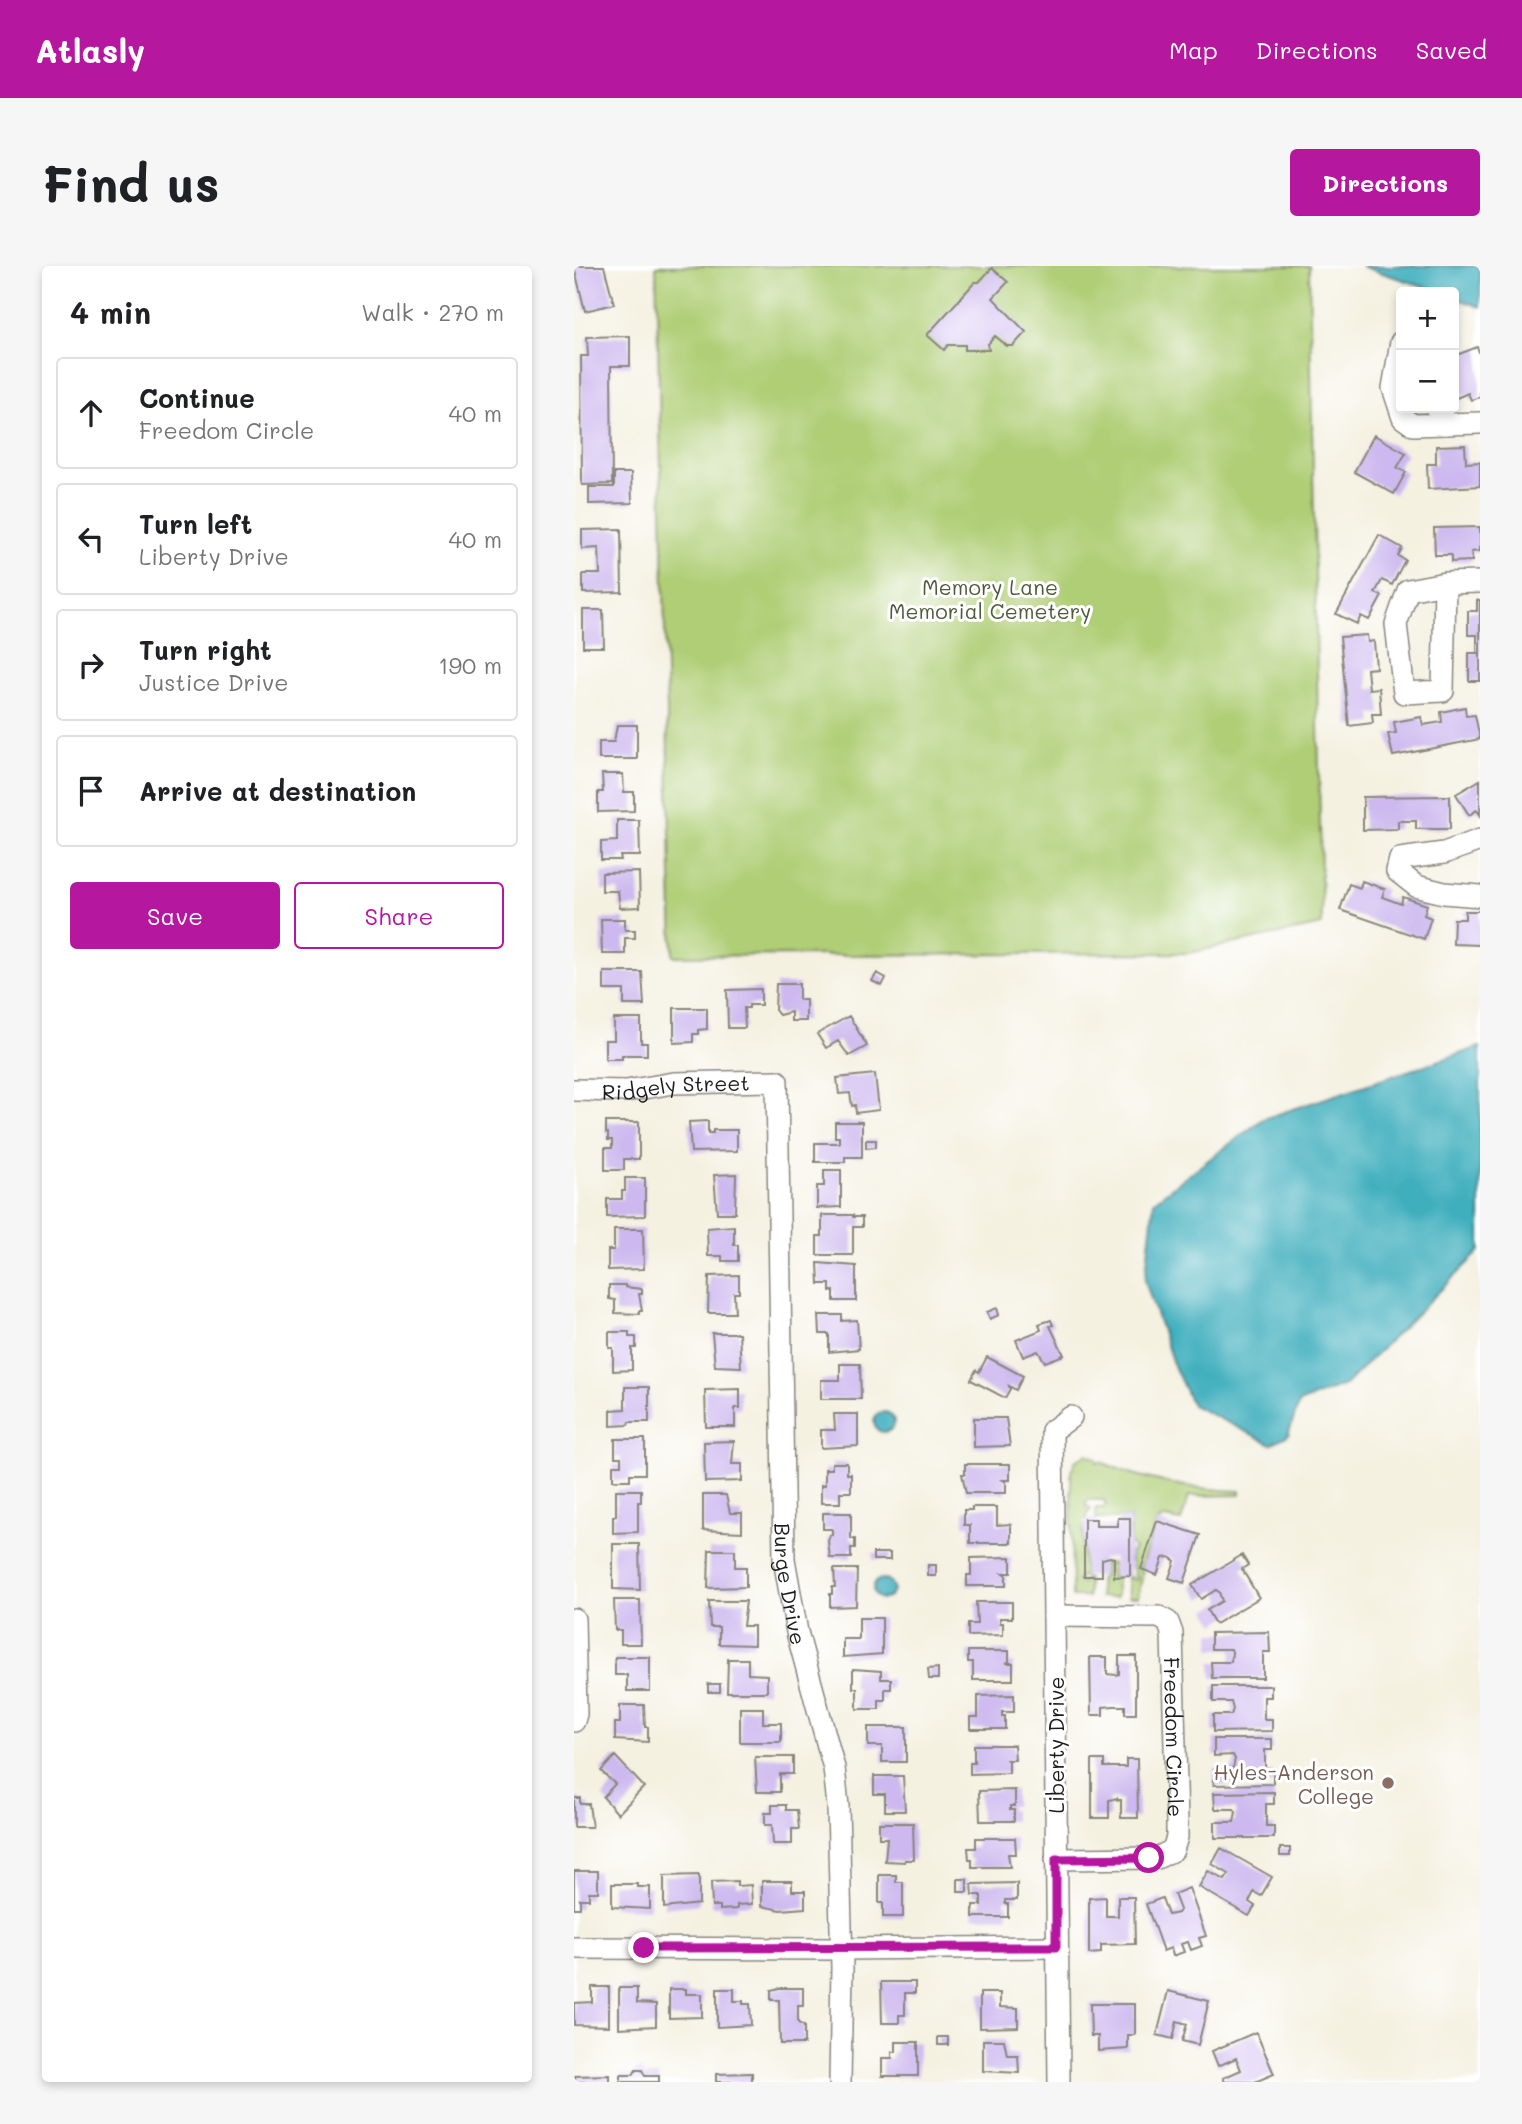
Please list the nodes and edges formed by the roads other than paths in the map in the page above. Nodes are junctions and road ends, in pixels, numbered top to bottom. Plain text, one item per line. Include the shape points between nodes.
1 (1400, 350) edge
2 (1441, 416) edge
3 (1480, 424) edge
4 (1480, 582) edge
5 (1445, 583) junction
6 (1480, 840) edge
7 (1480, 896) edge
8 (777, 1081) joint
9 (574, 1090) edge
10 (1071, 1417) dead end
11 (1054, 1616) junction
12 (574, 1619) edge
13 (574, 1721) edge
14 (1056, 1859) junction
15 (1056, 1947) junction
16 (574, 1948) edge
17 (842, 1949) junction
18 (840, 2082) edge
19 (1059, 2082) edge

1 - 2 street via 1393,388 1403,418 1413,425
2 - 3 street
4 - 5 street
5 - 5 street via 1408,590 1396,624 1404,693 1443,691
6 - 7 street via 1444,853 1400,859 1397,871 1416,886
8 - 9 street, Ridgely Street
8 - 17 street, Burge Drive via 784,1559 797,1632 834,1768
10 - 11 street, Liberty Drive via 1052,1431
11 - 14 street, Liberty Drive
11 - 14 street, Freedom Circle via 1159,1616 1168,1622 1172,1633 1177,1823 1173,1850 1157,1858
12 - 13 street
14 - 15 street, Liberty Drive
15 - 17 street
15 - 19 street, Liberty Drive
16 - 17 street
17 - 18 street, Burge Drive

